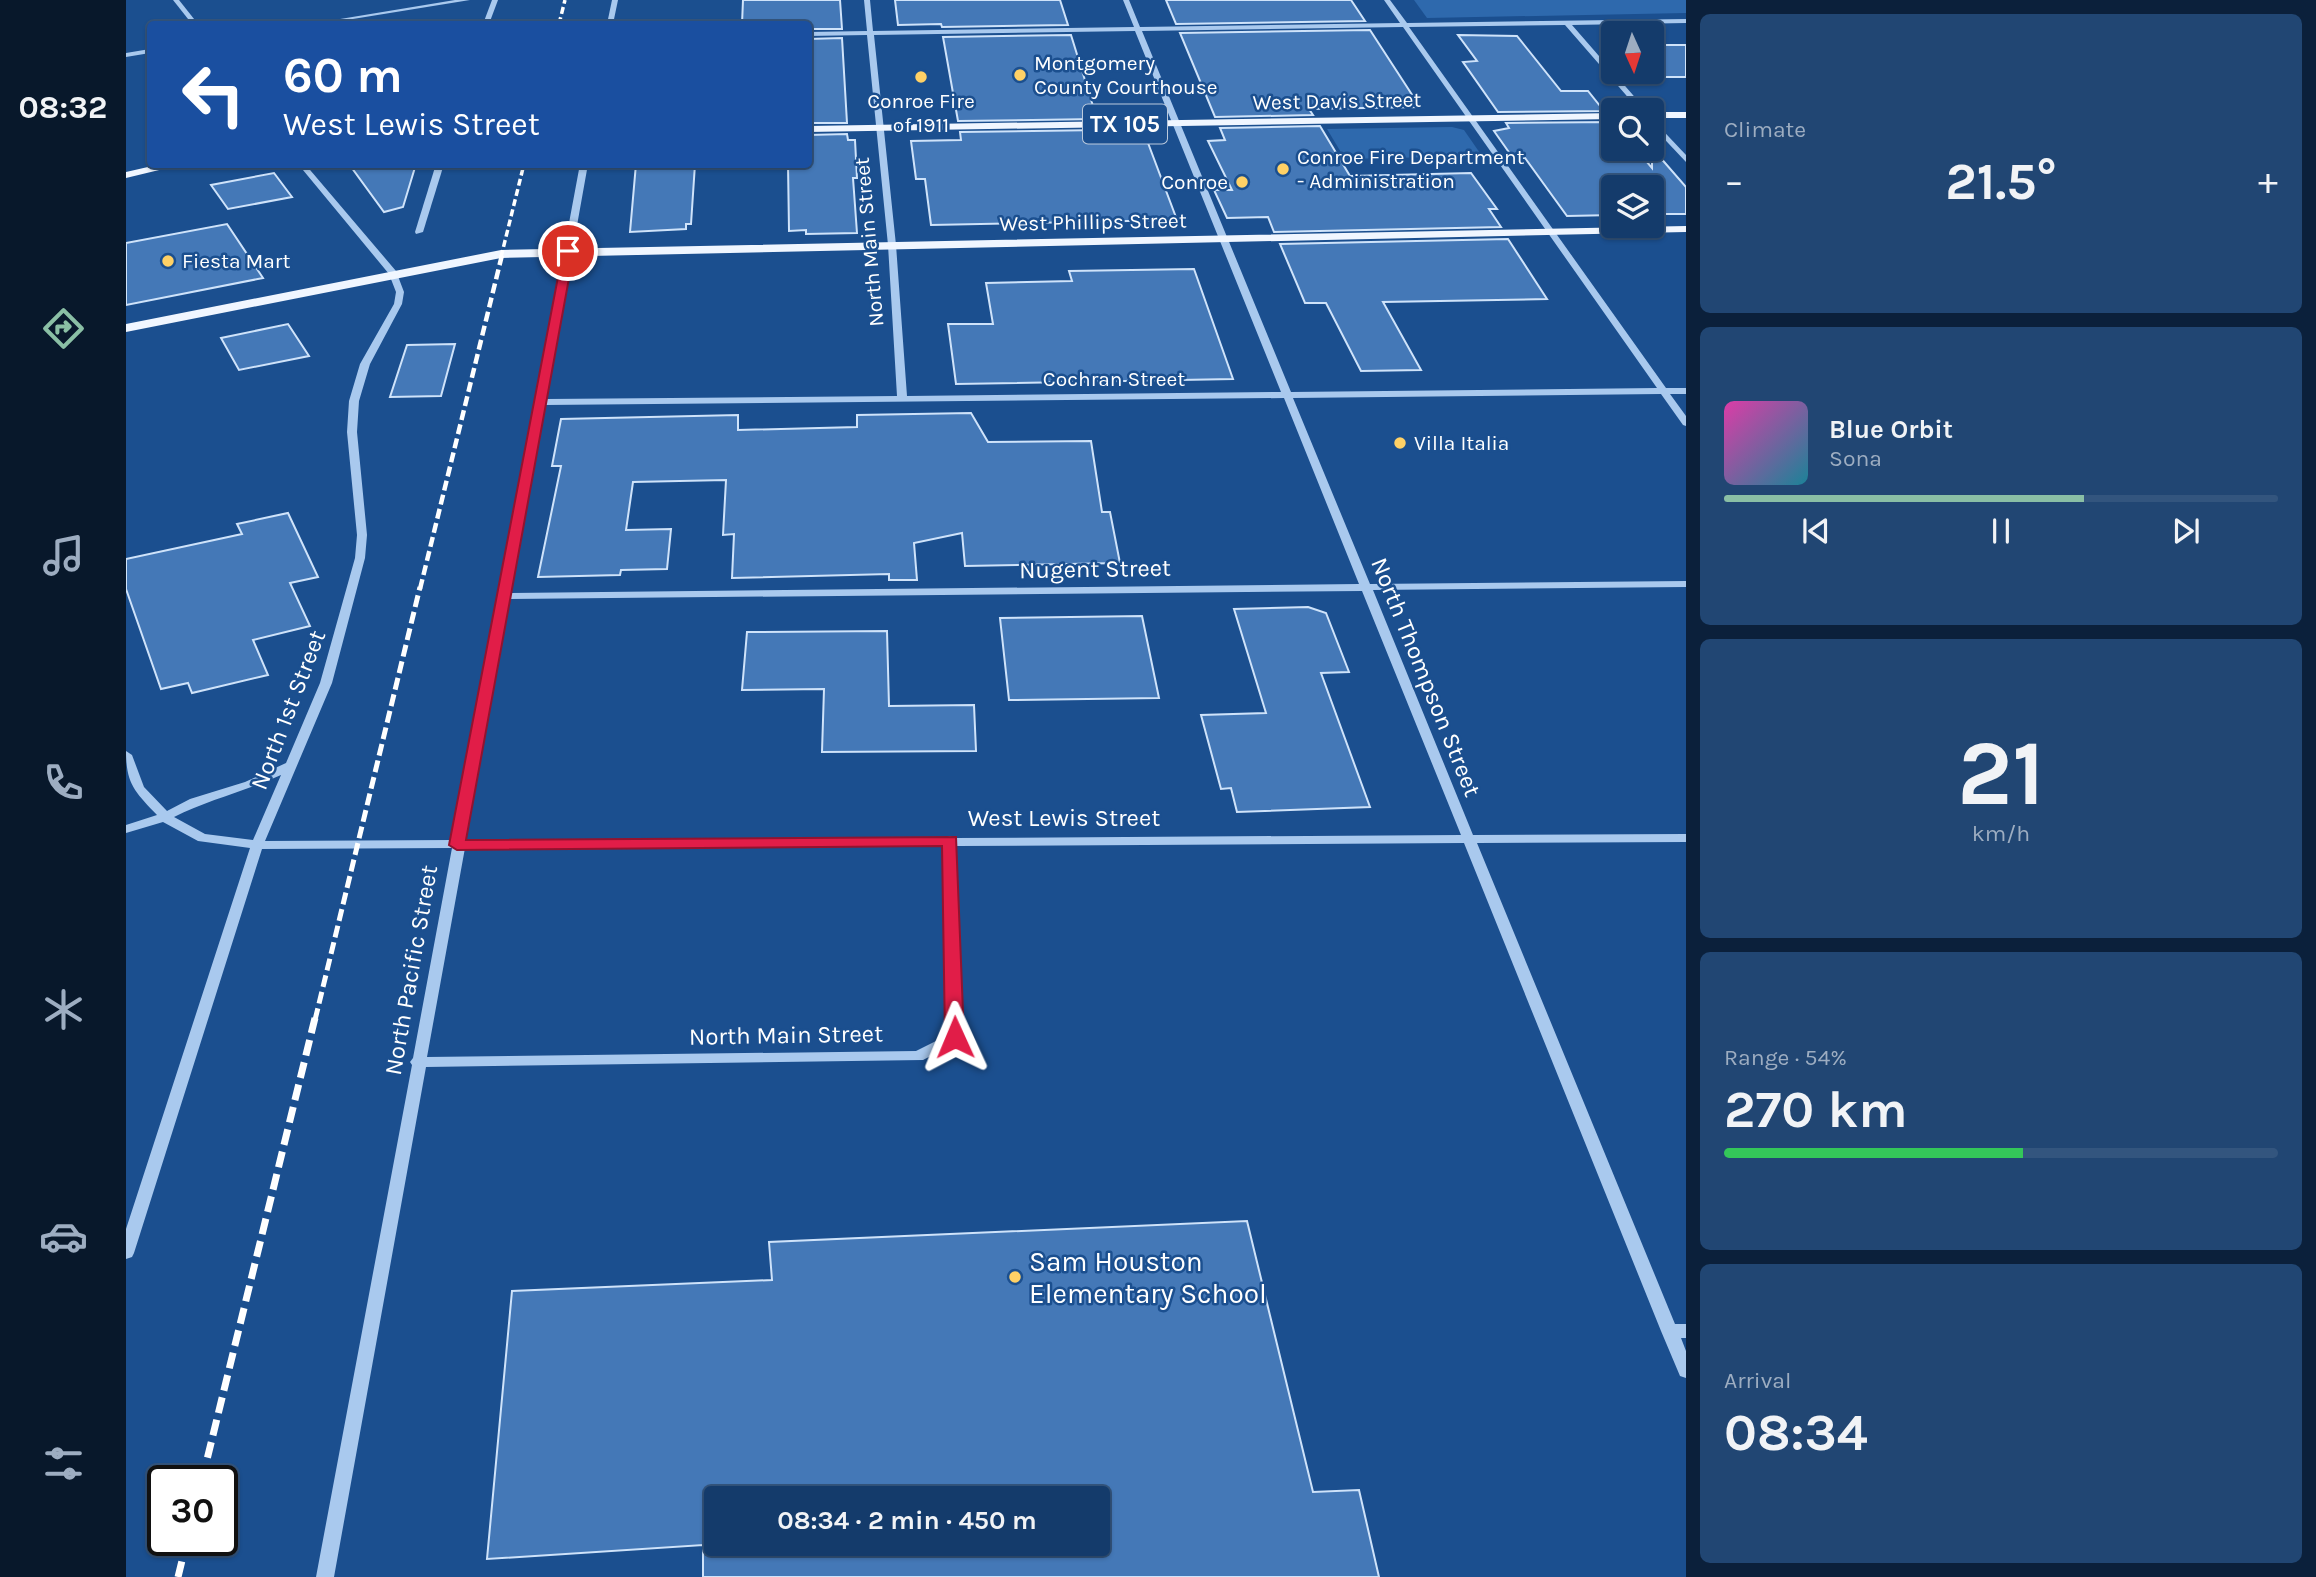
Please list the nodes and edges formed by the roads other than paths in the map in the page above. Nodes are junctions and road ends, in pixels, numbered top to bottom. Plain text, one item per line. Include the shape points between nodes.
1 (176, 0) edge
2 (467, 0) edge
3 (495, 0) edge
4 (615, 0) edge
5 (867, 0) edge
6 (1126, 0) edge
7 (1387, 0) edge
8 (193, 21) edge
9 (332, 21) edge
10 (487, 21) edge
11 (611, 21) edge
12 (1686, 21) edge
13 (1566, 23) junction
14 (1404, 25) junction
15 (1139, 30) junction
16 (871, 33) junction
17 (812, 34) edge
18 (147, 52) edge
19 (126, 55) edge
20 (1632, 98) edge
21 (1664, 115) edge
22 (1686, 115) edge
23 (1601, 116) edge
24 (1469, 118) junction
25 (1176, 123) junction
26 (881, 128) junction
27 (812, 129) edge
28 (1664, 135) edge
29 (1686, 160) edge
30 (160, 168) edge
31 (304, 168) edge
32 (439, 168) edge
33 (583, 168) edge
34 (126, 175) edge
35 (1686, 229) edge
36 (419, 232) dead end
37 (1549, 232) junction
38 (1225, 238) junction
39 (892, 245) junction
40 (568, 251) junction
41 (393, 272) junction
42 (126, 328) edge
43 (1663, 391) junction
44 (1686, 391) edge
45 (1288, 396) junction
46 (902, 398) junction
47 (542, 402) junction
48 (1686, 423) edge
49 (1686, 584) edge
50 (1367, 586) junction
51 (505, 596) junction
52 (126, 755) edge
53 (292, 765) junction
54 (165, 817) junction
55 (126, 829) edge
56 (1686, 838) edge
57 (950, 840) junction
58 (1469, 840) junction
59 (257, 845) junction
60 (457, 845) junction
61 (417, 1062) junction
62 (132, 1220) edge
63 (126, 1253) edge
64 (1678, 1331) edge
65 (1686, 1371) edge
66 (325, 1577) edge

1 - 8 street
2 - 9 street
3 - 10 street
4 - 11 street
5 - 16 street, North Main Street
6 - 15 street, North Thompson Street
7 - 14 street
12 - 13 street
13 - 14 street
13 - 20 street
14 - 15 street
14 - 24 street
15 - 16 street
15 - 25 street, North Thompson Street
16 - 17 street
16 - 26 street, North Main Street
18 - 19 street
21 - 22 main road
23 - 24 main road, West Davis Street / TX 105
24 - 25 main road, West Davis Street / TX 105
24 - 37 street
25 - 26 main road, West Davis Street / TX 105
25 - 38 street, North Thompson Street
26 - 27 main road, West Davis Street / TX 105
26 - 39 street, North Main Street
28 - 29 street
30 - 34 main road
31 - 41 street
32 - 36 street
33 - 40 street, North Pacific Street
35 - 37 main road, West Phillips Street
37 - 38 main road, West Phillips Street
37 - 43 street
38 - 39 main road, West Phillips Street
38 - 45 street, North Thompson Street
39 - 40 main road, West Phillips Street
39 - 46 street, North Main Street
40 - 41 main road, West Phillips Street via 501,254
40 - 47 street, North Pacific Street
41 - 42 main road, West Phillips Street
41 - 53 street, North 1st Street via 400,292 398,303 365,364 354,401 360,558 326,683
43 - 44 street, Cochran Street
43 - 45 street, Cochran Street
43 - 48 street
45 - 46 street, Cochran Street
45 - 50 street, North Thompson Street
46 - 47 street, Cochran Street
47 - 51 street, North Pacific Street
49 - 50 street, Nugent Street
50 - 51 street, Nugent Street
50 - 58 street, North Thompson Street
51 - 60 street, North Pacific Street
52 - 54 street, West Lewis Street via 138,788
53 - 54 street
53 - 59 street, North 1st Street
54 - 55 street
54 - 59 street, West Lewis Street via 202,838
56 - 58 street, West Lewis Street
57 - 58 street, West Lewis Street
57 - 60 street, West Lewis Street
57 - 61 street, North Main Street via 955,1037 918,1056
58 - 64 street, North Thompson Street
59 - 60 street, West Lewis Street
59 - 62 street, North 1st Street
60 - 61 street, North Pacific Street
61 - 66 street, North Pacific Street
62 - 63 street, North 1st Street
64 - 65 street, North Thompson Street

